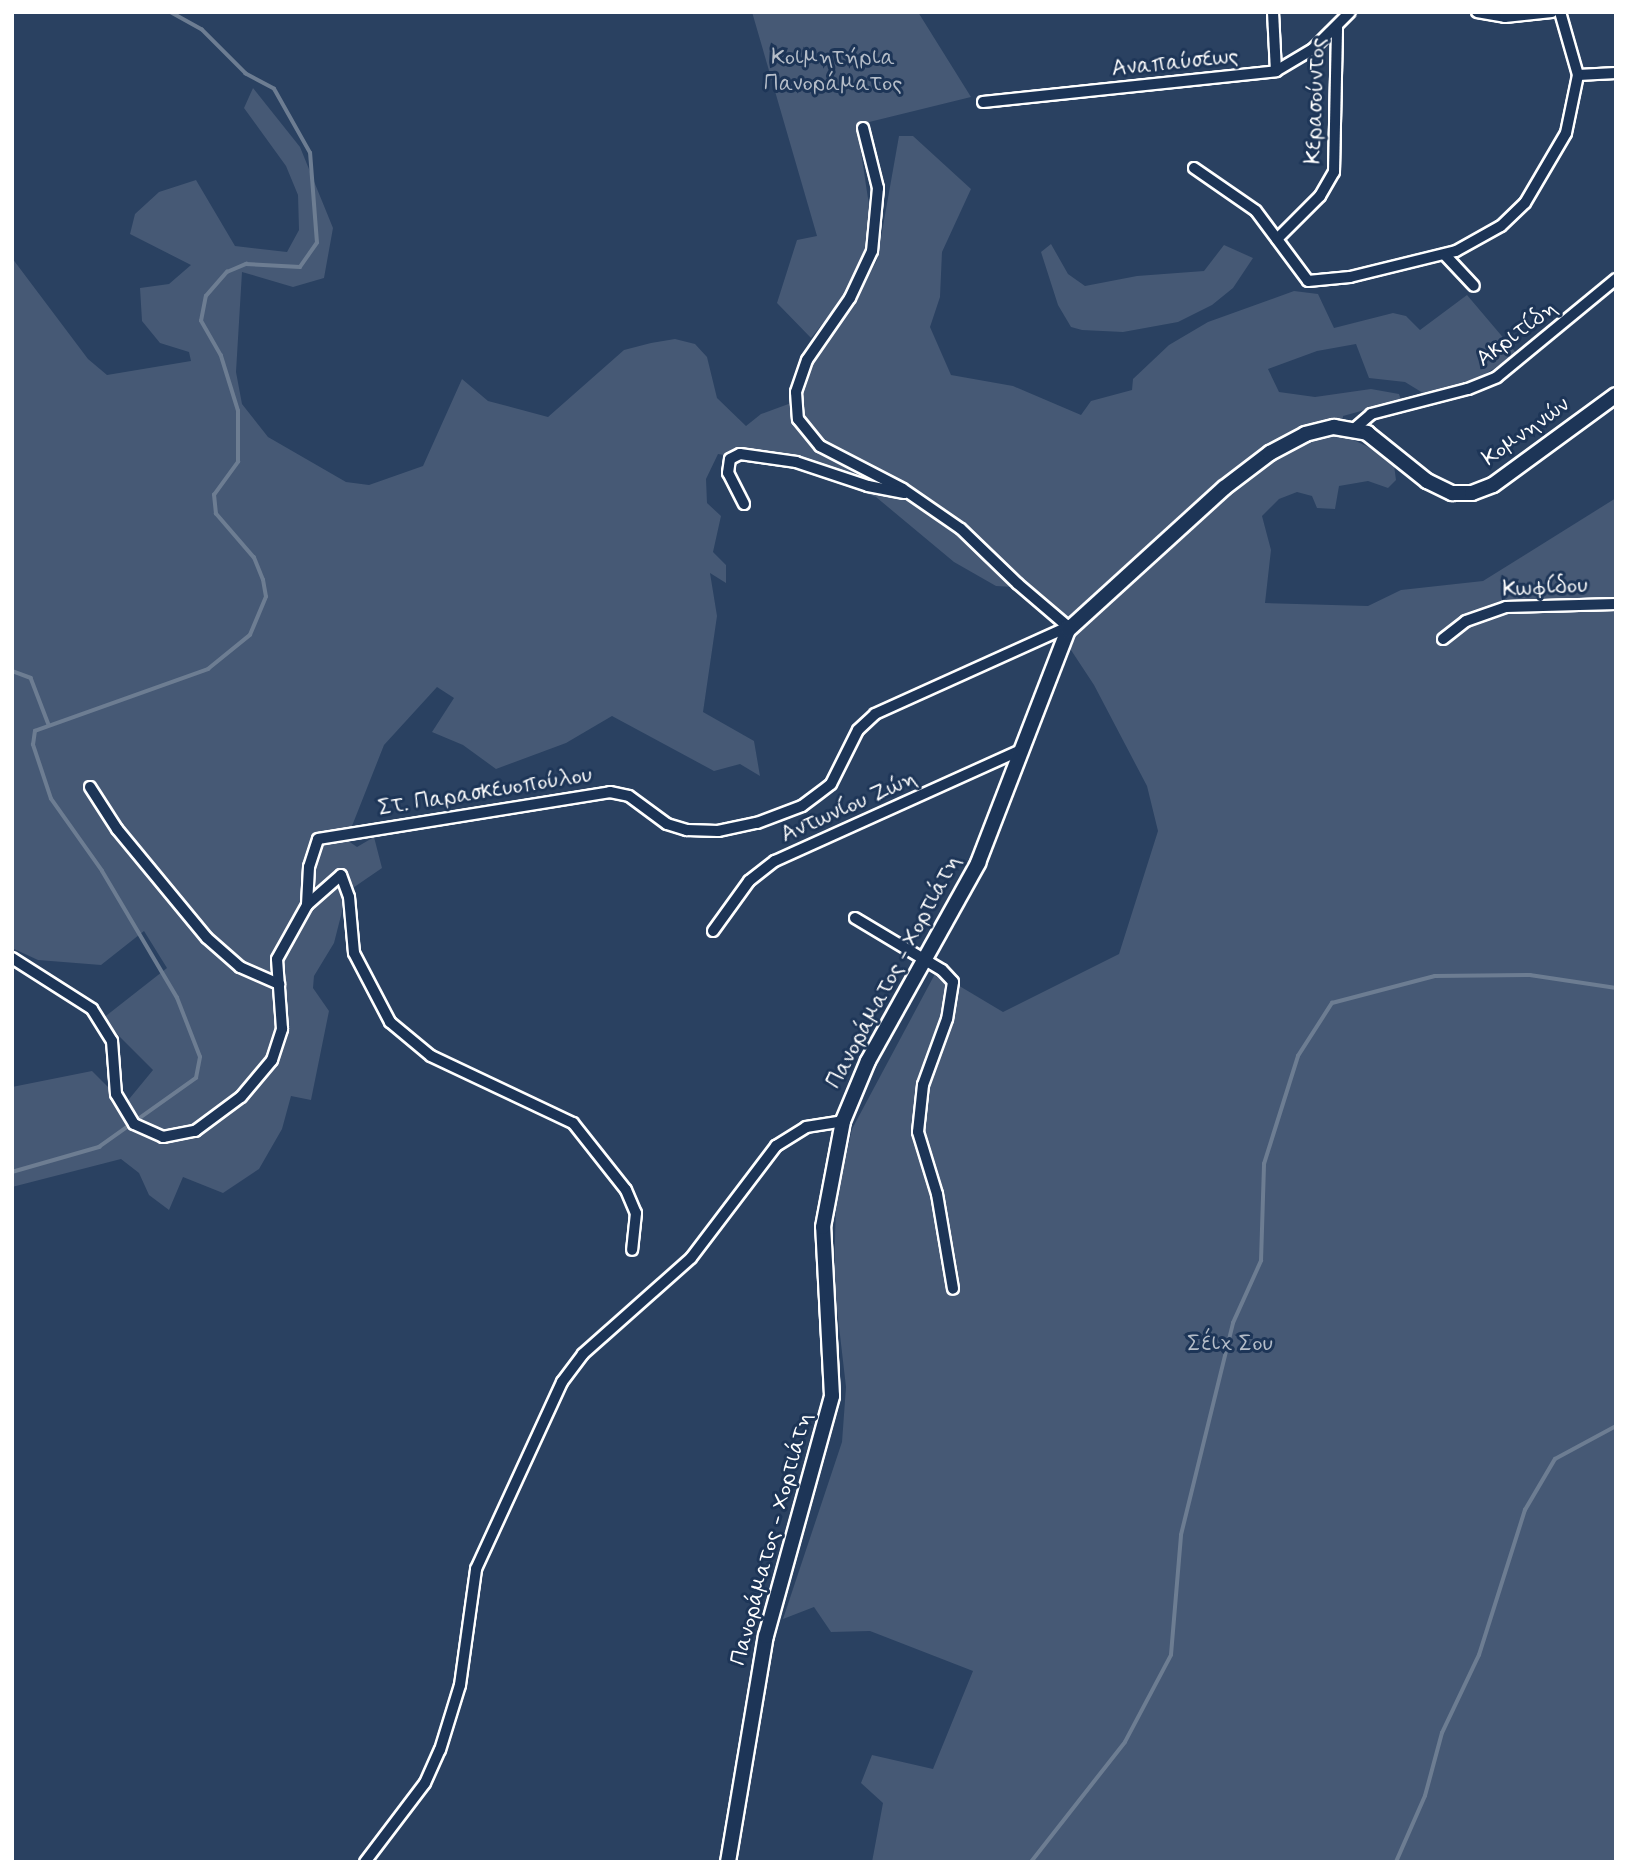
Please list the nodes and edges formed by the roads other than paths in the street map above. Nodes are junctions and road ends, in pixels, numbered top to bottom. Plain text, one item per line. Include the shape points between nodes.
1 (1273, 12) edge
2 (1350, 12) edge
3 (1477, 12) edge
4 (1552, 12) edge
5 (1560, 12) edge
6 (1337, 27) junction
7 (1276, 71) junction
8 (1616, 73) edge
9 (1578, 75) junction
10 (983, 102) dead end
11 (863, 128) dead end
12 (1194, 168) dead end
13 (1277, 239) junction
14 (1445, 256) junction
15 (1616, 279) edge
16 (1474, 286) dead end
17 (1616, 395) edge
18 (1354, 429) junction
19 (912, 494) junction
20 (744, 504) dead end
21 (1616, 604) edge
22 (1072, 625) junction
23 (1443, 639) dead end
24 (1024, 748) junction
25 (90, 786) dead end
26 (307, 905) junction
27 (855, 918) dead end
28 (713, 931) dead end
29 (12, 958) edge
30 (923, 961) junction
31 (279, 984) junction
32 (843, 1121) junction
33 (632, 1250) dead end
34 (953, 1289) dead end
35 (365, 1862) edge
36 (728, 1862) edge

1 - 7 street
2 - 6 street, Αναπαύσεως
3 - 4 street via 1517,17
5 - 9 street
6 - 7 street, Αναπαύσεως via 1305,56
6 - 13 street, Κερασούντος via 1334,172 1314,202
7 - 10 street, Αναπαύσεως
8 - 9 street
9 - 14 street via 1566,133 1538,186 1501,226
11 - 19 street via 878,188 873,251 850,298 807,360 795,410 804,431 820,446
12 - 13 street via 1245,202
13 - 14 street via 1299,274 1312,281
14 - 16 street
15 - 18 street, Ακριτίδη via 1497,377 1371,414
17 - 18 main road, Κομνηνών via 1493,485 1472,493 1452,493 1434,485 1386,445
18 - 22 main road, Πανοράματος - Χορτιάτη via 1315,431 1259,461
19 - 20 street via 868,486 796,462 740,454 730,459 729,473
19 - 22 street via 961,529 1018,584 1066,625
21 - 23 street, Κωφίδου via 1506,607 1466,621
22 - 24 main road, Πανοράματος - Χορτιάτη via 1052,664
22 - 26 street, Στ. Παρασκευοπούλου via 875,714 858,730 831,784 802,806 757,823 718,831 687,830 667,824 629,796 610,792 328,835 318,839 313,849
24 - 28 street, Αντωνίου Ζώη via 775,861 749,881
24 - 30 main road, Πανοράματος - Χορτιάτη via 978,863
25 - 31 street via 117,829 207,938 240,967
26 - 31 street, Στ. Παρασκευοπούλου via 277,959
26 - 33 street via 341,875 349,897 354,953 390,1022 431,1056 573,1123 626,1190 636,1213
27 - 30 street
29 - 31 street, Στ. Παρασκευοπούλου via 92,1009 112,1041 120,1107 134,1124 163,1137 209,1124 242,1097 272,1060 282,1029
30 - 32 main road, Πανοράματος - Χορτιάτη via 869,1061
30 - 34 street via 953,982 947,1019 923,1085 918,1132 937,1194
32 - 35 street via 806,1127 776,1146 720,1213 691,1258 583,1354 562,1382 476,1569 460,1685 440,1750 425,1783
32 - 36 main road, Πανοράματος - Χορτιάτη via 823,1227 832,1396 766,1636

